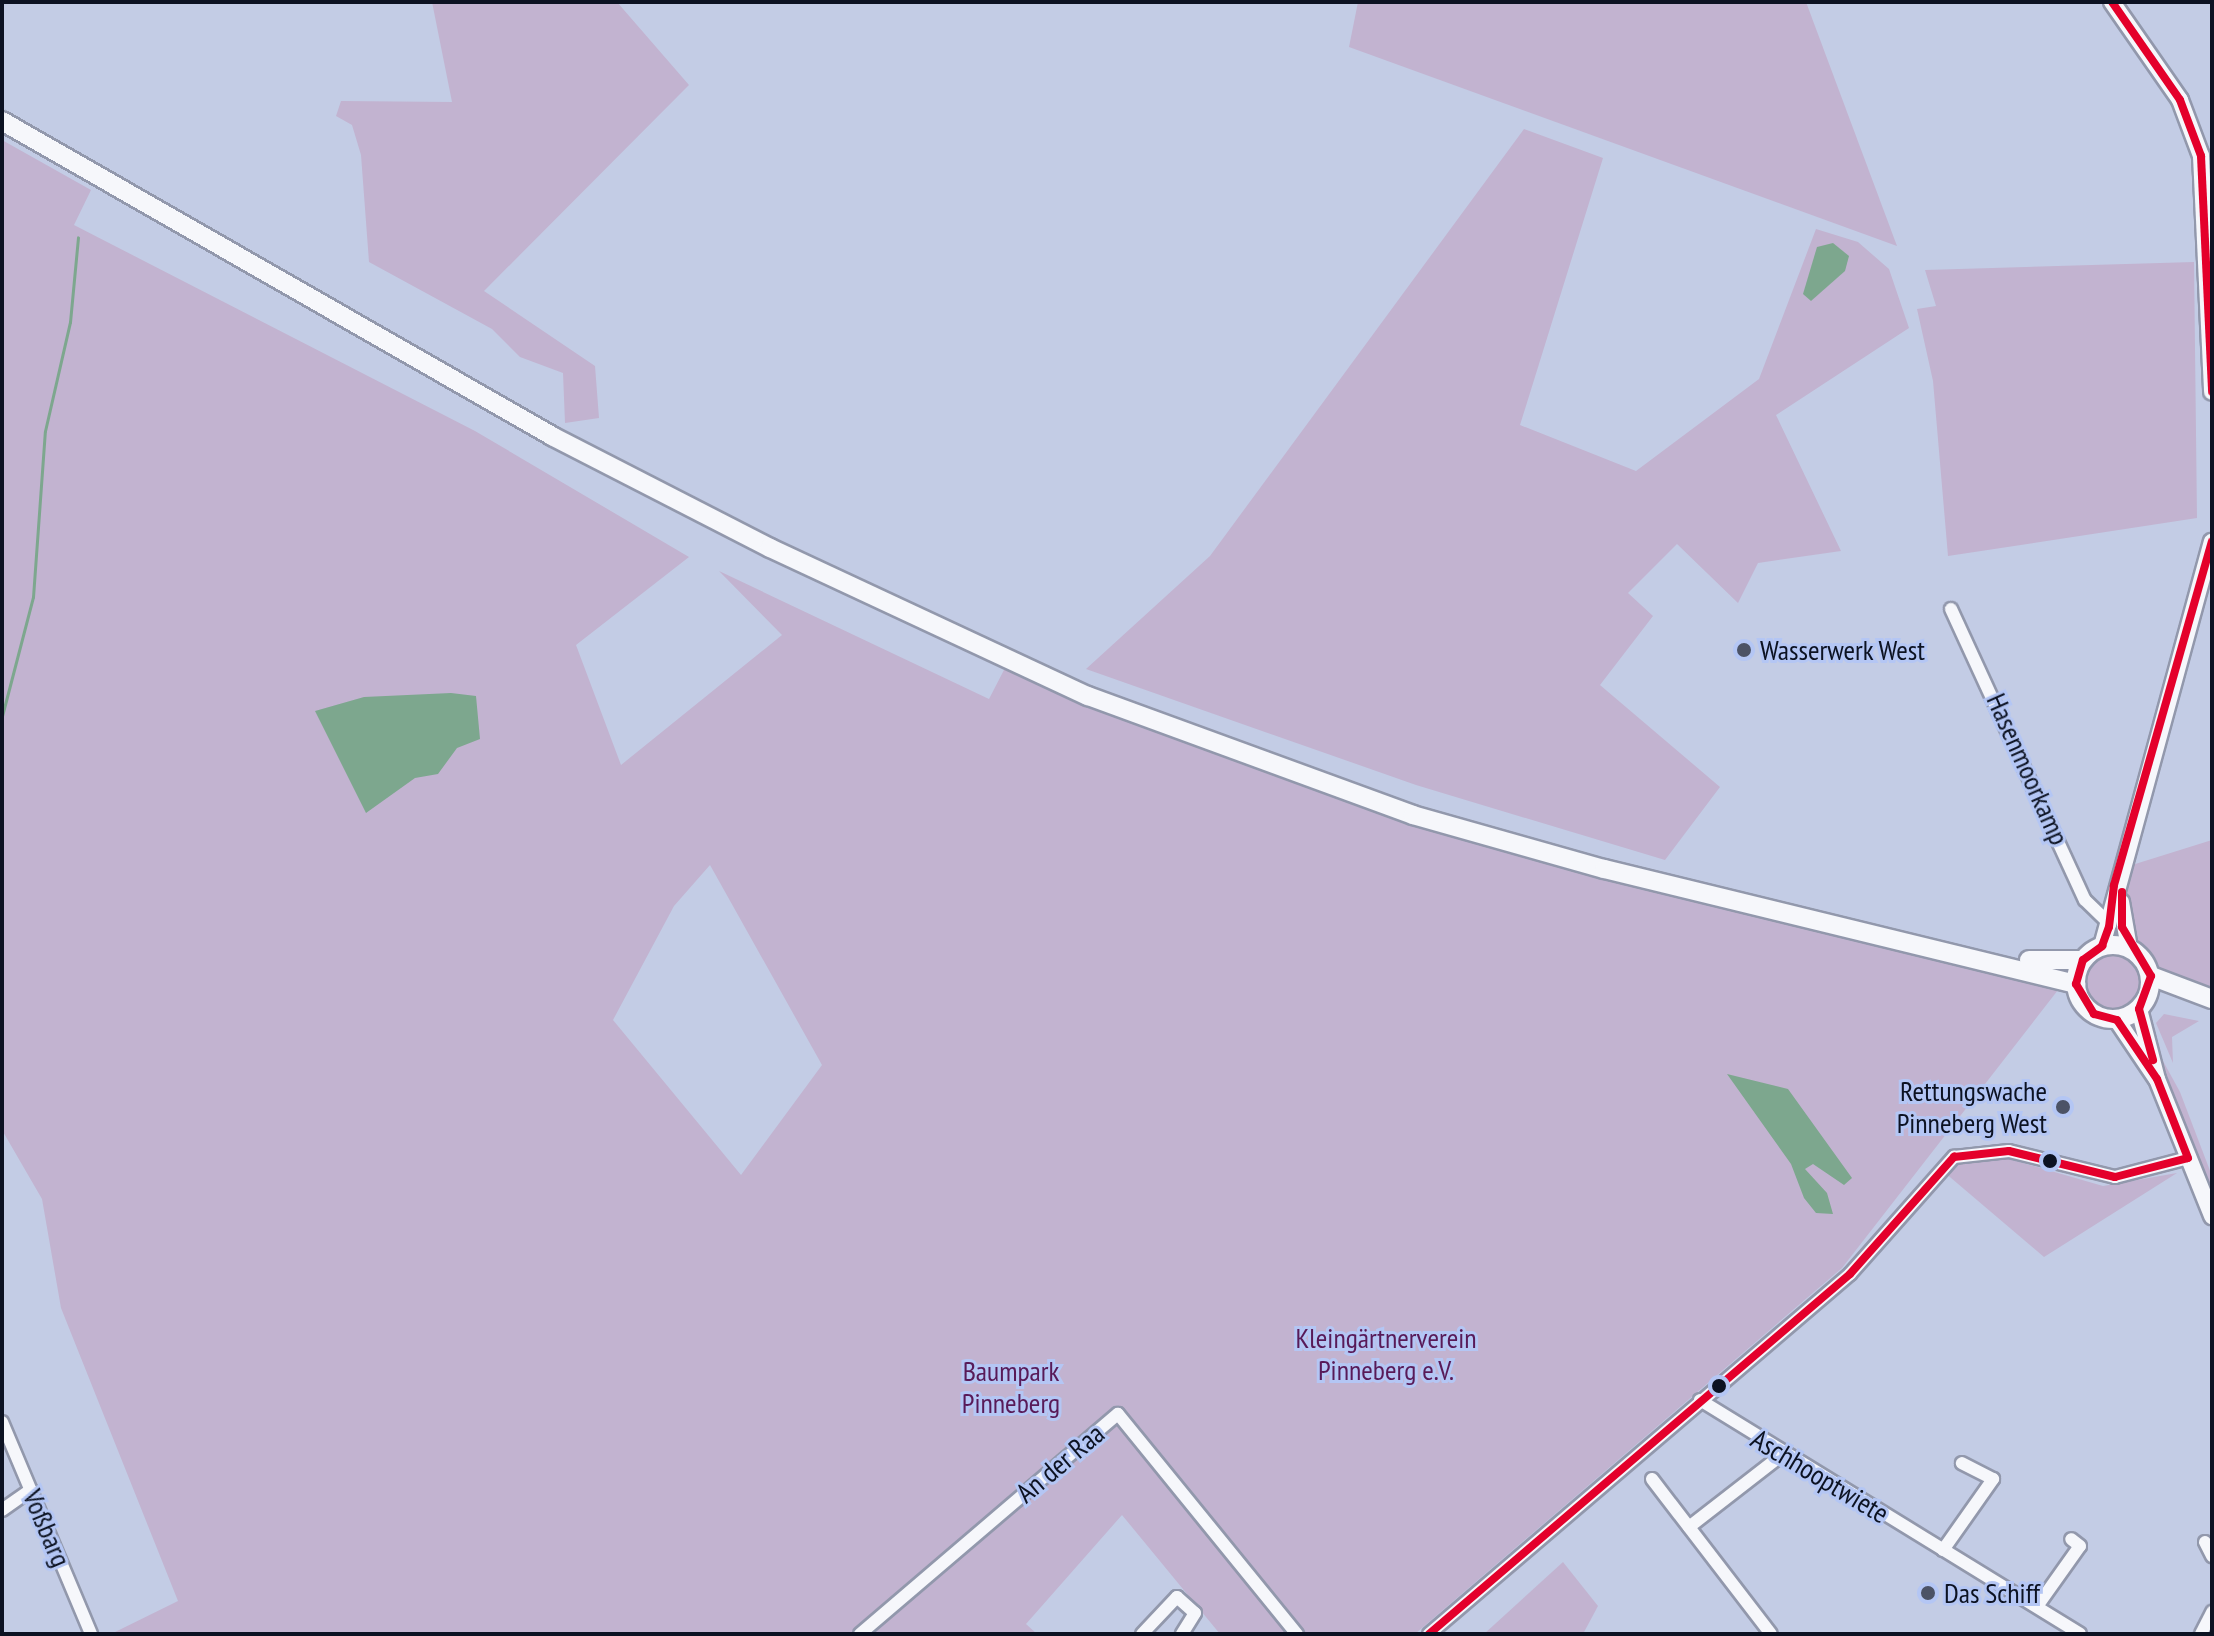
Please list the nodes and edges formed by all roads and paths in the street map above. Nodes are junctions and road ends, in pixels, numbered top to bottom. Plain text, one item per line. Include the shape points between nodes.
1 (2112, 2) edge
2 (2, 121) edge
3 (2206, 154) edge
4 (2212, 392) edge
5 (2212, 542) edge
6 (1951, 609) dead end
7 (2123, 865) junction
8 (2110, 924) junction
9 (2102, 946) junction
10 (2129, 948) junction
11 (1982, 958) junction
12 (2083, 960) junction
13 (2151, 976) junction
14 (2076, 984) junction
15 (2207, 998) edge
16 (2143, 1005) junction
17 (2117, 1020) junction
18 (2157, 1079) junction
19 (2188, 1158) junction
20 (2212, 1216) edge
21 (1700, 1400) junction
22 (2, 1422) edge
23 (1783, 1454) junction
24 (1962, 1463) dead end
25 (1652, 1479) dead end
26 (31, 1490) junction
27 (2, 1510) edge
28 (1689, 1527) junction
29 (2071, 1539) dead end
30 (2205, 1542) dead end
31 (1943, 1550) junction
32 (2212, 1556) edge
33 (2038, 1605) junction
34 (2212, 1612) edge
35 (91, 1634) edge
36 (860, 1634) edge
37 (1142, 1634) edge
38 (1182, 1634) edge
39 (1297, 1634) edge
40 (1429, 1634) edge
41 (1771, 1634) edge
42 (2080, 1634) edge
43 (2201, 1634) edge

1 - 3 main road via 2180,100
2 - 11 main road via 565,443 770,548 1088,696 1413,815 1810,922
3 - 4 main road
5 - 7 main road
6 - 8 street, Hasenmoorkamp via 1965,626 2085,900
7 - 8 main road
7 - 10 main road via 2120,911
8 - 9 main road
9 - 10 main road
9 - 12 main road
10 - 13 main road
11 - 12 main road
11 - 14 main road
12 - 14 main road
13 - 15 main road
13 - 16 main road
14 - 17 main road via 2084,1006
15 - 16 main road
16 - 17 main road
16 - 18 main road
17 - 18 main road
18 - 19 main road
19 - 20 main road
19 - 21 street via 2115,1177 2009,1151 1954,1157 1850,1274
21 - 23 street, Aschhooptwiete
21 - 40 street
22 - 26 street, Voßbarg
23 - 28 street
23 - 31 street, Aschhooptwiete
24 - 31 street via 1993,1479
25 - 28 street
26 - 27 street
26 - 35 street, Voßbarg
28 - 41 street
29 - 33 street via 2080,1546
30 - 32 street
31 - 33 street, Aschhooptwiete
33 - 42 street, Aschhooptwiete
34 - 43 street
36 - 39 street, An der Raa via 1118,1414
37 - 38 street via 1177,1597 1195,1613

